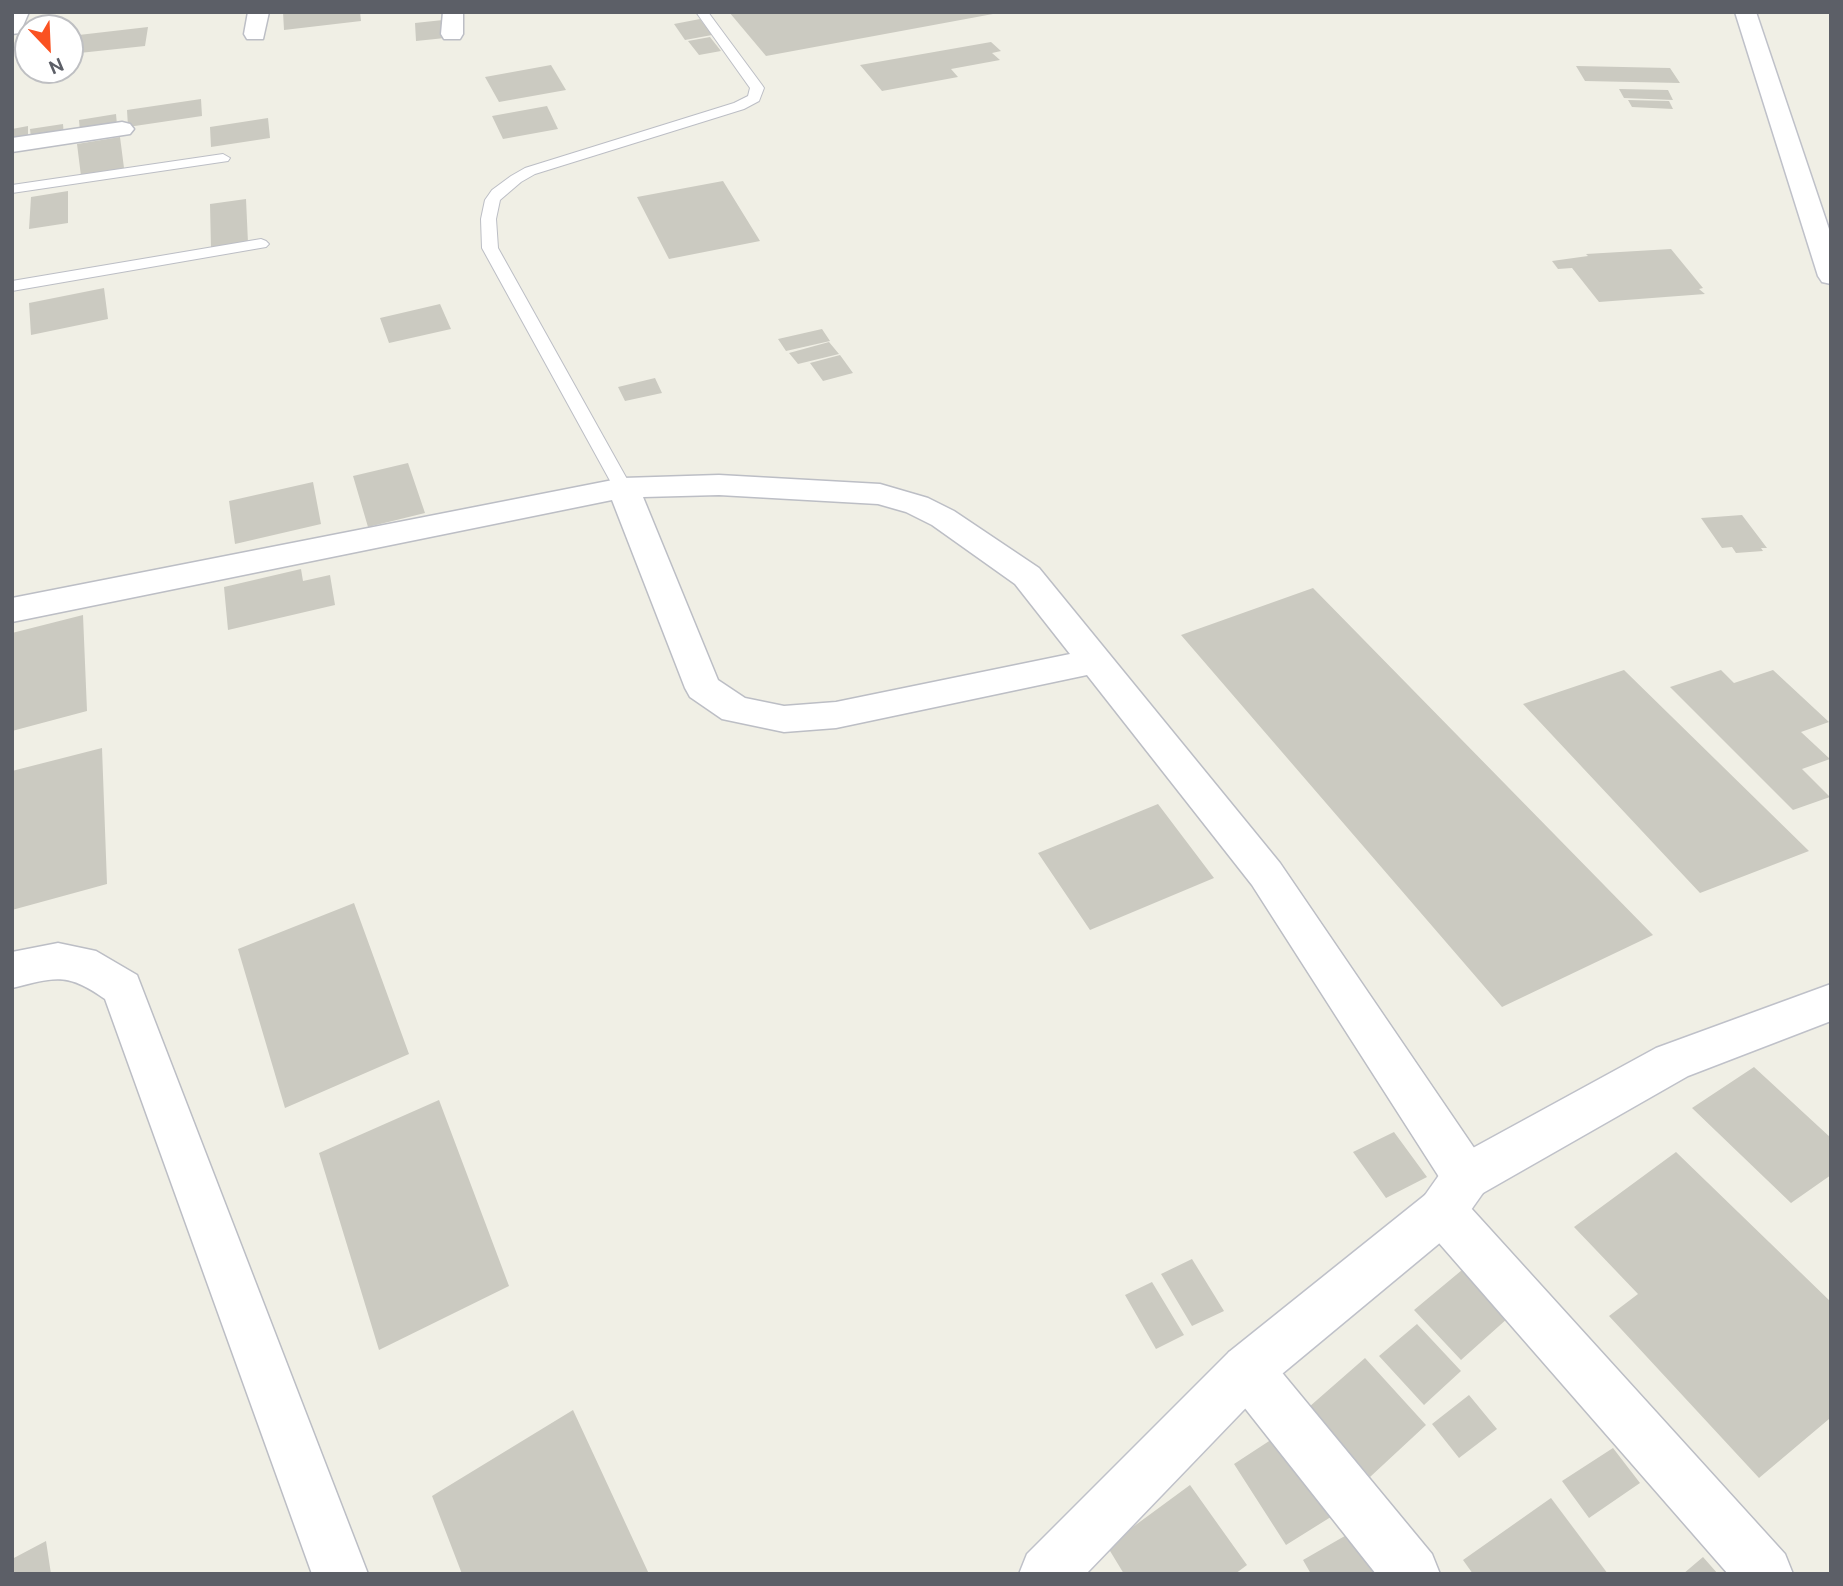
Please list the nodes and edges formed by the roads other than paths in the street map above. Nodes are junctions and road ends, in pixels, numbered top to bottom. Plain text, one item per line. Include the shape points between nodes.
1 (19, 12) edge
2 (259, 12) edge
3 (453, 12) edge
4 (702, 12) edge
5 (1745, 12) edge
6 (12, 28) edge
7 (255, 34) dead end
8 (453, 34) dead end
9 (122, 129) dead end
10 (12, 145) edge
11 (223, 158) dead end
12 (12, 190) edge
13 (261, 244) dead end
14 (1831, 276) edge
15 (12, 286) edge
16 (623, 488) junction
17 (12, 610) edge
18 (1095, 661) junction
19 (12, 971) edge
20 (1831, 1002) edge
21 (1454, 1194) junction
22 (1247, 1370) junction
23 (1053, 1572) edge
24 (340, 1574) edge
25 (1412, 1574) edge
26 (1765, 1574) edge

1 - 6 street
2 - 7 street
3 - 8 street
4 - 16 lane via 757,88 754,98 530,171 492,197 488,215 490,247
5 - 14 street
9 - 10 street
11 - 12 lane
13 - 15 lane
16 - 17 street
16 - 18 street via 719,485 853,492 917,505 1027,576
16 - 18 street via 703,688 735,710 784,719 836,715
18 - 21 street via 1266,874
19 - 24 street via 53,960 91,966 122,988
20 - 21 street via 1672,1062
21 - 22 street
21 - 26 street
22 - 23 street
22 - 25 street

